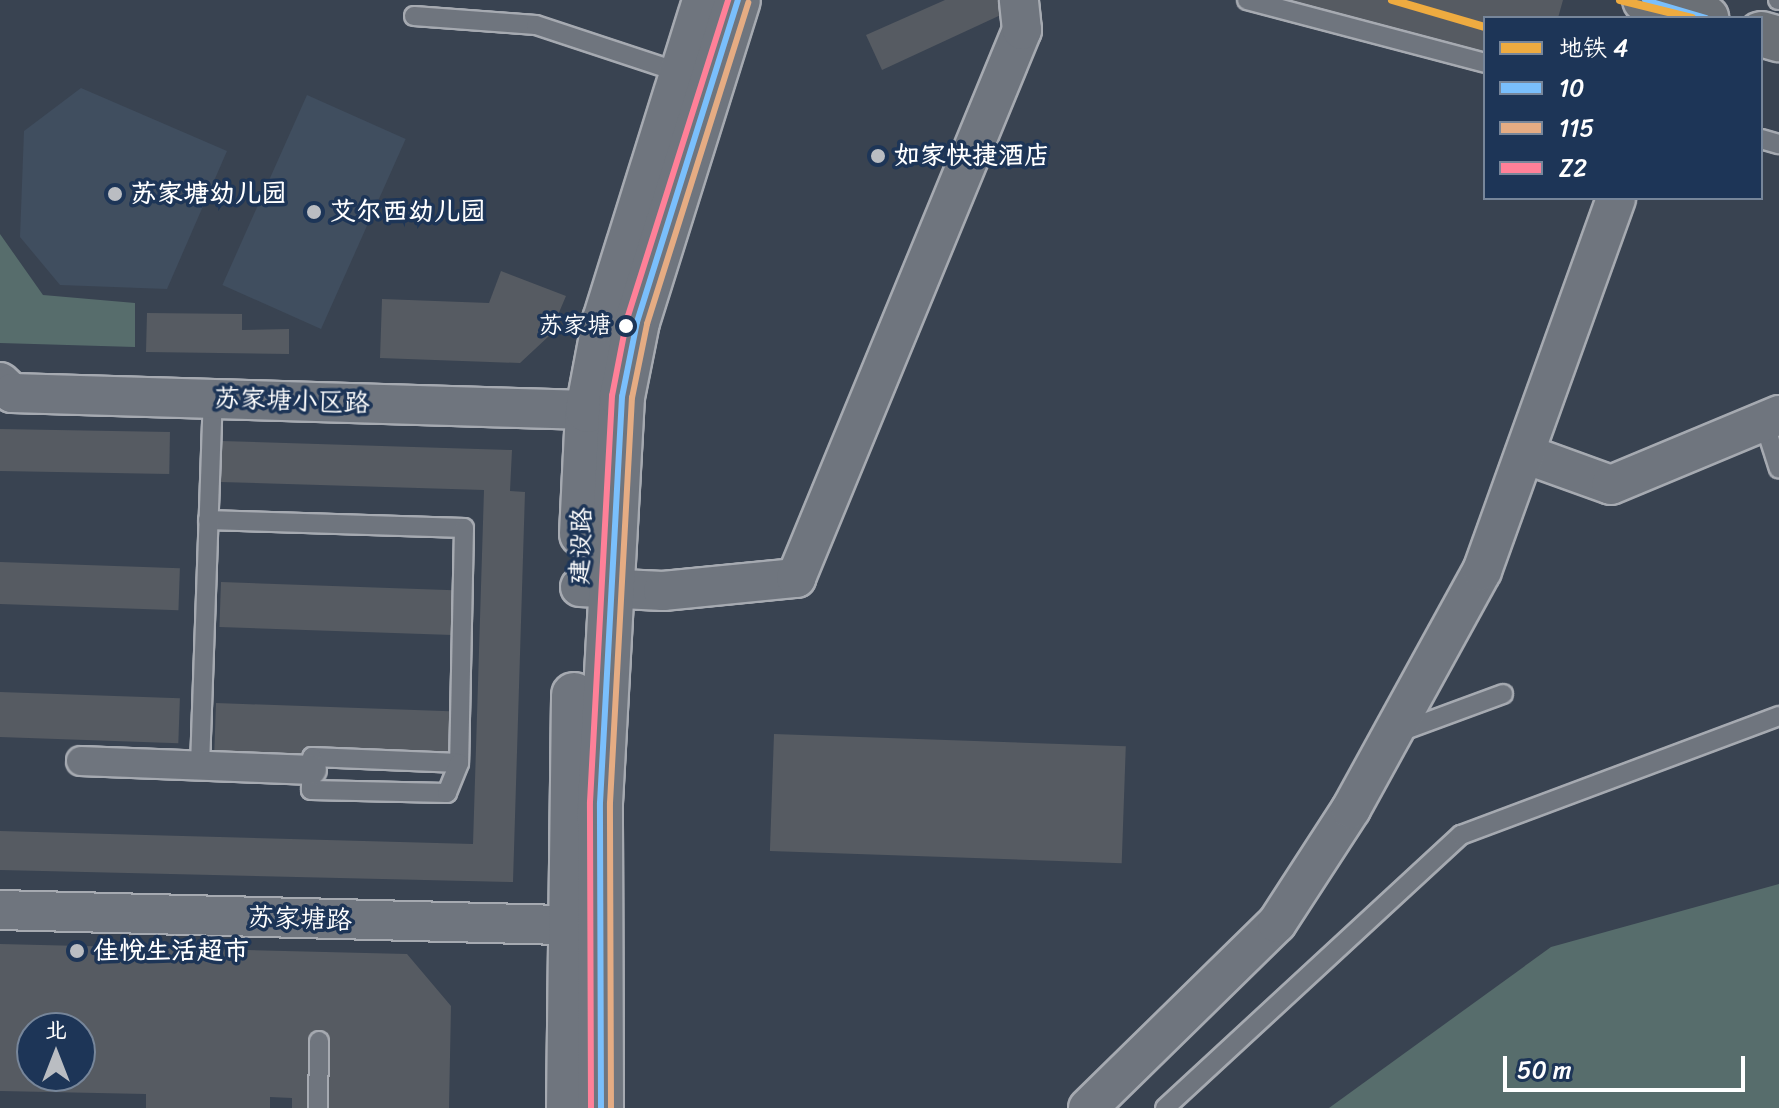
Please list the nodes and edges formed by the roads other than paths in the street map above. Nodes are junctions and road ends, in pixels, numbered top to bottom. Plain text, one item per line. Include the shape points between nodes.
1 (705, 0) edge
2 (738, 0) edge
3 (1247, 0) edge
4 (1026, 10) edge
5 (414, 16) dead end
6 (1483, 62) edge
7 (681, 73) junction
8 (1615, 200) edge
9 (0, 382) edge
10 (213, 398) junction
11 (588, 410) junction
12 (1771, 417) edge
13 (1525, 454) junction
14 (1779, 469) edge
15 (208, 520) junction
16 (594, 587) junction
17 (1503, 694) dead end
18 (1779, 716) edge
19 (1390, 735) junction
20 (81, 761) dead end
21 (459, 763) junction
22 (200, 766) junction
23 (312, 770) junction
24 (0, 910) edge
25 (584, 926) junction
26 (319, 1041) dead end
27 (318, 1108) edge
28 (569, 1108) edge
29 (601, 1108) edge
30 (1088, 1108) edge
31 (1165, 1108) edge

1 - 7 street, 建设路
2 - 16 street, 建设路 via 637,322
3 - 6 lane
4 - 16 street via 796,578 663,591
5 - 7 lane via 536,25
7 - 11 street, 建设路 via 605,320
8 - 13 street
9 - 10 street, 苏家塘小区路 via 12,393
10 - 11 street, 苏家塘小区路
10 - 15 lane
11 - 16 street, 建设路
12 - 13 street via 1611,485
12 - 14 lane
13 - 19 street via 1482,571
15 - 21 lane via 464,528
15 - 22 lane
16 - 25 street, 建设路
17 - 19 lane
18 - 31 lane via 1461,835
19 - 30 street via 1277,923
20 - 22 street
21 - 23 lane via 312,757
21 - 23 lane via 447,793 311,790
22 - 23 street
24 - 25 street, 苏家塘路
25 - 28 street, 建设路
25 - 29 street, 建设路
26 - 27 lane

